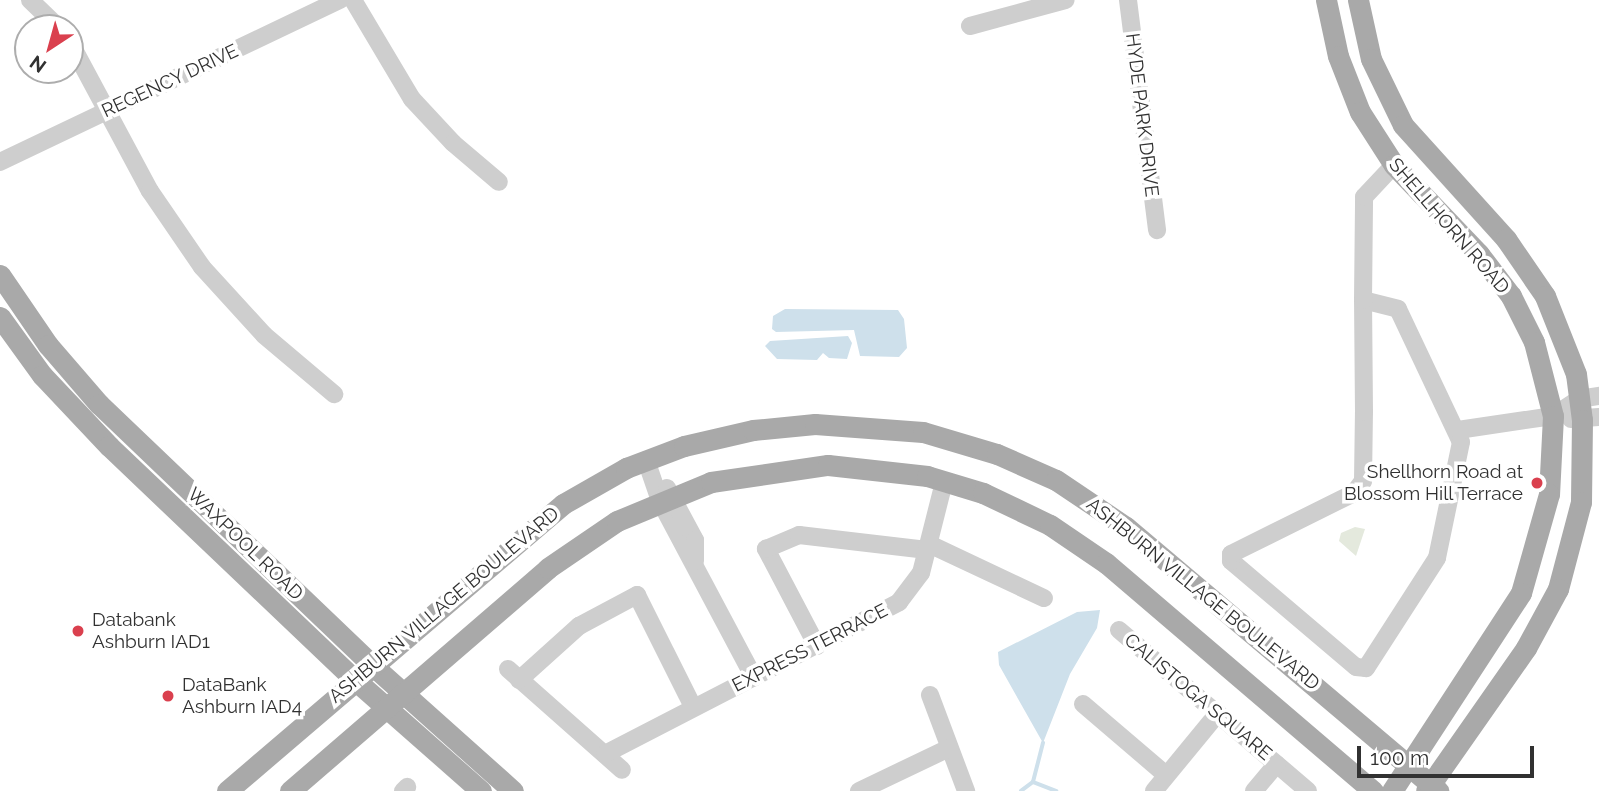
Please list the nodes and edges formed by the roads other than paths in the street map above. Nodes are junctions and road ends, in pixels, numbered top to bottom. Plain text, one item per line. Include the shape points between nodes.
1 (30, 0) edge
2 (340, 0) edge
3 (353, 0) edge
4 (1066, 0) edge
5 (1128, 0) edge
6 (1326, 0) edge
7 (1358, 0) edge
8 (44, 14) edge
9 (970, 26) dead end
10 (84, 67) edge
11 (108, 110) junction
12 (0, 162) edge
13 (1394, 165) junction
14 (499, 182) dead end
15 (1157, 230) dead end
16 (0, 275) edge
17 (1363, 300) junction
18 (0, 317) edge
19 (334, 394) dead end
20 (1590, 408) edge
21 (1553, 416) junction
22 (1458, 430) junction
23 (646, 460) junction
24 (944, 482) junction
25 (666, 498) junction
26 (928, 547) junction
27 (1044, 598) dead end
28 (1119, 630) dead end
29 (817, 646) junction
30 (372, 665) junction
31 (754, 678) junction
32 (355, 680) junction
33 (404, 694) junction
34 (930, 695) dead end
35 (1083, 704) dead end
36 (693, 707) junction
37 (387, 708) junction
38 (1218, 713) junction
39 (949, 748) junction
40 (605, 754) junction
41 (1277, 764) junction
42 (1409, 766) junction
43 (622, 770) dead end
44 (1166, 775) junction
45 (1431, 789) edge
46 (227, 791) edge
47 (290, 791) edge
48 (481, 791) edge
49 (513, 791) edge
50 (859, 791) edge
51 (966, 791) edge
52 (1154, 791) edge
53 (1254, 791) edge
54 (1308, 791) edge
55 (1373, 791) edge
56 (1392, 791) edge

1 - 8 street
2 - 11 street, REGENCY DRIVE
3 - 14 street via 412,99 453,143
4 - 9 street
5 - 15 street, HYDE PARK DRIVE
6 - 13 main road, SHELLHORN ROAD via 1345,79
7 - 20 main road, SHELLHORN ROAD via 1371,60 1403,125 1506,239 1534,278
10 - 11 street
11 - 12 street, REGENCY DRIVE
11 - 19 street via 150,191 202,267 264,335
13 - 17 street via 1364,197
13 - 21 main road, SHELLHORN ROAD via 1479,254 1511,296 1534,342
16 - 30 main road, WAXPOOL ROAD via 84,388
17 - 22 street via 1398,309
17 - 22 street via 1360,488 1231,554 1231,561 1356,667 1366,668 1437,558 1459,460
18 - 32 main road, WAXPOOL ROAD via 83,420
20 - 21 street
20 - 45 main road, SHELLHORN ROAD via 1581,502 1558,589 1526,648
21 - 22 street
21 - 42 main road, SHELLHORN ROAD via 1547,507 1521,593
23 - 25 street
23 - 30 main road, ASHBURN VILLAGE BOULEVARD via 554,511
23 - 42 main road, ASHBURN VILLAGE BOULEVARD via 753,430 847,424 923,432 1027,465 1126,527
24 - 25 main road, ASHBURN VILLAGE BOULEVARD via 862,467 796,467 711,482
24 - 26 street, EXPRESS TERRACE
24 - 55 main road, ASHBURN VILLAGE BOULEVARD via 1029,513 1095,555
25 - 31 street
25 - 33 main road, ASHBURN VILLAGE BOULEVARD via 566,554
26 - 27 street
26 - 29 street, EXPRESS TERRACE via 916,582 899,602
26 - 29 street via 799,535 765,549
28 - 38 street, CALISTOGA SQUARE
29 - 31 street, EXPRESS TERRACE
30 - 32 main road, ASHBURN VILLAGE BOULEVARD
30 - 33 main road, WAXPOOL ROAD
31 - 36 street, EXPRESS TERRACE
32 - 37 main road, WAXPOOL ROAD
32 - 46 main road, ASHBURN VILLAGE BOULEVARD
33 - 37 main road, ASHBURN VILLAGE BOULEVARD
33 - 49 main road, WAXPOOL ROAD
34 - 39 street
35 - 44 street
36 - 40 street, EXPRESS TERRACE
36 - 40 street via 637,595 579,626 513,674
37 - 47 main road, ASHBURN VILLAGE BOULEVARD
37 - 48 main road, WAXPOOL ROAD
38 - 41 street, CALISTOGA SQUARE
38 - 44 street
39 - 50 street
39 - 51 street
40 - 43 street
41 - 53 street
41 - 54 street, CALISTOGA SQUARE
42 - 45 main road, ASHBURN VILLAGE BOULEVARD
42 - 56 main road, SHELLHORN ROAD
44 - 52 street

